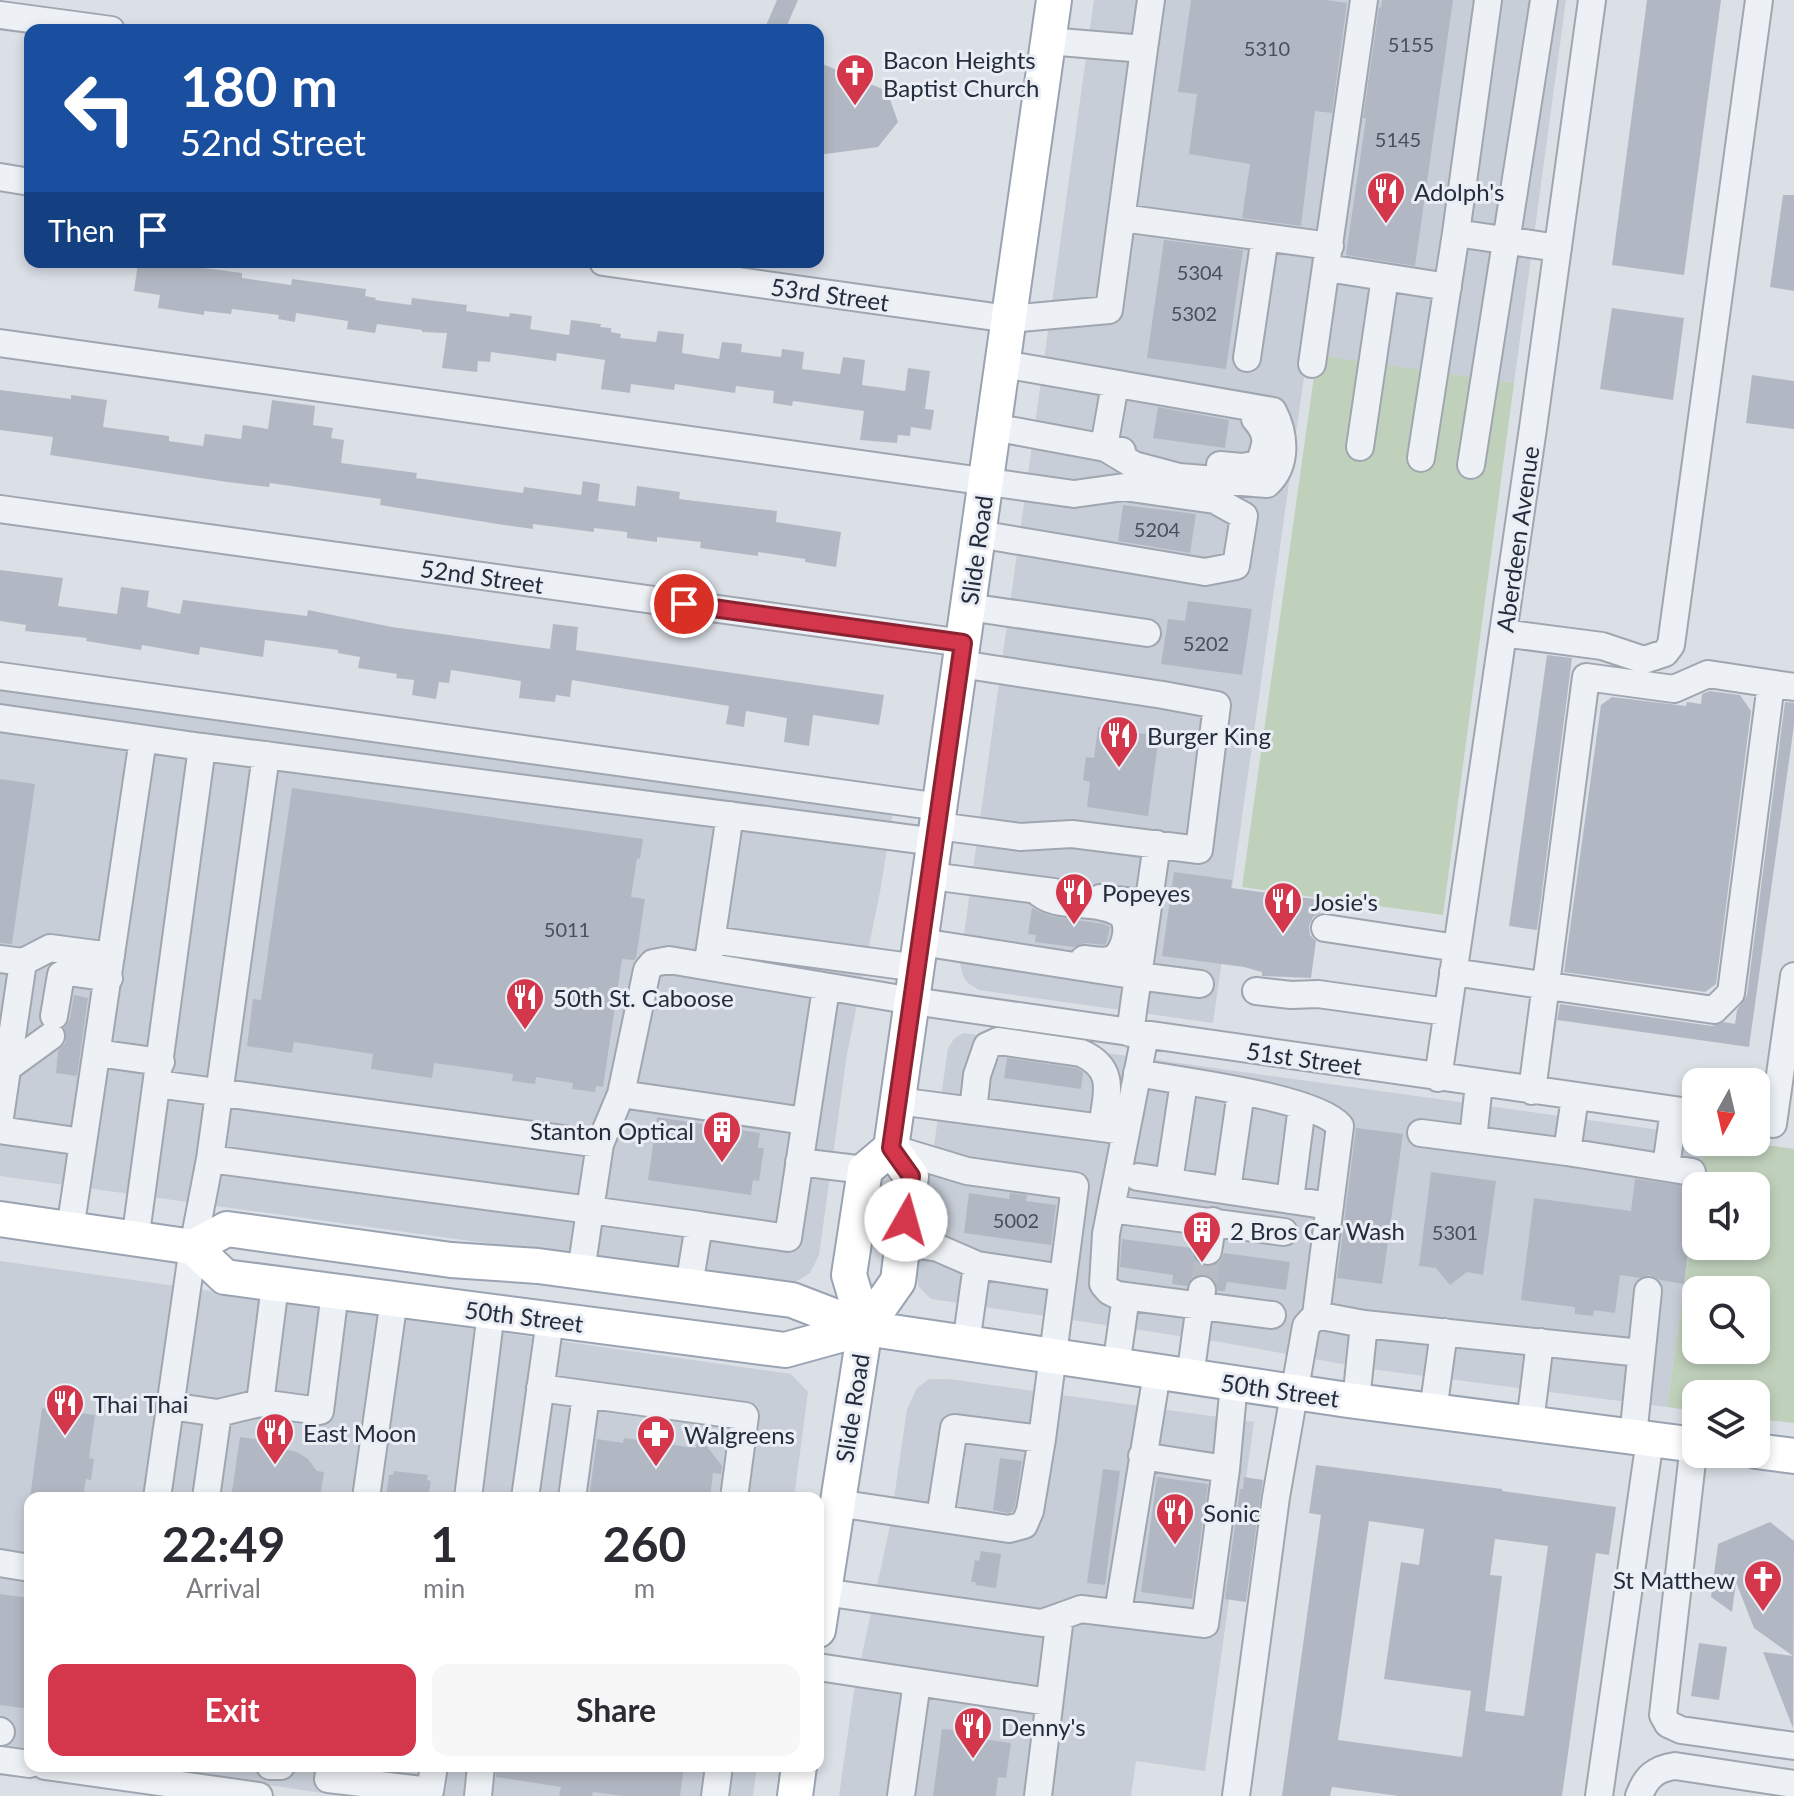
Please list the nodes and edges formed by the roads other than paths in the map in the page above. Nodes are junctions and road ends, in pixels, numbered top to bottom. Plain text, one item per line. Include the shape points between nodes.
1 (1054, 0) edge
2 (1151, 0) edge
3 (1364, 0) edge
4 (1488, 0) edge
5 (1544, 0) edge
6 (1592, 0) edge
7 (1759, 0) edge
8 (0, 15) edge
9 (67, 24) edge
10 (1048, 41) junction
11 (1144, 49) junction
12 (0, 177) edge
13 (24, 181) edge
14 (1122, 218) junction
15 (1456, 233) junction
16 (1265, 237) junction
17 (1505, 241) junction
18 (1558, 248) junction
19 (1328, 257) junction
20 (646, 268) edge
21 (1385, 277) junction
22 (1448, 287) junction
23 (1009, 319) junction
24 (0, 343) edge
25 (1247, 358) dead end
26 (1003, 364) junction
27 (1312, 364) dead end
28 (1127, 386) junction
29 (993, 427) junction
30 (1104, 447) junction
31 (1360, 447) dead end
32 (1421, 458) dead end
33 (1471, 465) dead end
34 (985, 482) junction
35 (0, 509) edge
36 (978, 534) junction
37 (968, 607) junction
38 (1147, 633) dead end
39 (1503, 633) junction
40 (962, 654) junction
41 (0, 676) edge
42 (1783, 686) edge
43 (0, 718) edge
44 (143, 739) junction
45 (202, 747) junction
46 (266, 755) junction
47 (730, 815) junction
48 (938, 825) junction
49 (1157, 844) junction
50 (931, 876) junction
51 (1036, 890) junction
52 (1148, 904) junction
53 (1325, 928) dead end
54 (712, 940) junction
55 (920, 955) junction
56 (1025, 958) junction
57 (1455, 960) junction
58 (12, 961) edge
59 (707, 966) junction
60 (110, 967) junction
61 (1138, 976) junction
62 (1794, 976) edge
63 (1200, 984) dead end
64 (1546, 986) junction
65 (826, 988) junction
66 (1256, 991) dead end
67 (913, 1001) junction
68 (1447, 1012) junction
69 (1137, 1034) junction
70 (97, 1053) junction
71 (7, 1068) junction
72 (159, 1073) junction
73 (1137, 1073) junction
74 (1438, 1078) junction
75 (1184, 1082) junction
76 (1479, 1084) junction
77 (1532, 1091) junction
78 (219, 1092) junction
79 (1241, 1092) junction
80 (621, 1094) junction
81 (1575, 1097) junction
82 (898, 1101) junction
83 (1302, 1106) junction
84 (973, 1111) junction
85 (1682, 1112) edge
86 (0, 1117) edge
87 (805, 1121) junction
88 (1682, 1121) edge
89 (1774, 1124) edge
90 (0, 1130) edge
91 (1114, 1130) junction
92 (1421, 1133) dead end
93 (1473, 1139) junction
94 (83, 1142) junction
95 (600, 1144) junction
96 (891, 1148) junction
97 (1567, 1152) junction
98 (210, 1159) junction
99 (799, 1162) junction
100 (1666, 1167) junction
101 (865, 1170) junction
102 (1692, 1172) dead end
103 (1138, 1177) dead end
104 (1169, 1181) junction
105 (1227, 1190) junction
106 (1290, 1200) junction
107 (1330, 1206) junction
108 (1111, 1209) junction
109 (590, 1210) junction
110 (0, 1219) edge
111 (1213, 1221) junction
112 (699, 1225) junction
113 (70, 1230) junction
114 (1284, 1232) dead end
115 (135, 1241) junction
116 (903, 1242) junction
117 (193, 1247) junction
118 (1208, 1251) tunnel mouth
119 (977, 1265) junction
120 (581, 1272) junction
121 (1063, 1278) junction
122 (275, 1285) junction
123 (689, 1286) junction
124 (1648, 1291) dead end
125 (335, 1292) junction
126 (1126, 1296) junction
127 (1202, 1297) junction
128 (394, 1299) junction
129 (491, 1312) junction
130 (1272, 1315) dead end
131 (1316, 1315) junction
132 (550, 1320) junction
133 (1364, 1324) junction
134 (865, 1328) junction
135 (1444, 1332) junction
136 (1540, 1342) junction
137 (966, 1344) junction
138 (1641, 1353) junction
139 (1053, 1357) junction
140 (1116, 1367) junction
141 (1157, 1373) junction
142 (1190, 1377) junction
143 (1234, 1383) junction
144 (540, 1388) junction
145 (1293, 1392) junction
146 (586, 1395) junction
147 (1356, 1401) junction
148 (260, 1403) junction
149 (170, 1406) junction
150 (1433, 1411) junction
151 (218, 1413) junction
152 (1530, 1423) junction
153 (1641, 1438) junction
154 (1042, 1439) junction
155 (1682, 1443) edge
156 (1770, 1453) edge
157 (1142, 1456) junction
158 (1794, 1456) edge
159 (1692, 1468) edge
160 (1226, 1469) junction
161 (158, 1492) edge
162 (207, 1492) edge
163 (367, 1492) edge
164 (469, 1492) edge
165 (526, 1492) edge
166 (573, 1492) edge
167 (735, 1492) edge
168 (837, 1503) junction
169 (940, 1518) junction
170 (0, 1563) edge
171 (24, 1567) edge
172 (824, 1586) edge
173 (824, 1592) edge
174 (1118, 1612) junction
175 (1060, 1617) junction
176 (824, 1668) edge
177 (917, 1682) junction
178 (1049, 1702) junction
179 (1794, 1746) edge
180 (0, 1760) edge
181 (24, 1763) edge
182 (66, 1772) edge
183 (329, 1772) edge
184 (433, 1772) edge
185 (480, 1772) edge
186 (718, 1772) edge
187 (798, 1772) edge
188 (1794, 1784) edge
189 (114, 1786) edge
190 (259, 1796) edge
191 (478, 1796) edge
192 (715, 1796) edge
193 (795, 1796) edge
194 (901, 1796) edge
195 (1038, 1796) edge
196 (1236, 1796) edge
197 (1599, 1796) edge
198 (1639, 1796) edge

1 - 10 main road, Slide Road
2 - 11 street
3 - 19 street
4 - 15 street
5 - 17 street
6 - 18 street, Aberdeen Avenue
7 - 39 street via 1671,645 1665,653 1644,660 1602,646
8 - 9 street
10 - 11 street
10 - 23 main road, Slide Road
11 - 14 street
12 - 13 street
14 - 16 street
14 - 23 street, 53rd Street via 1109,310
15 - 17 street
15 - 22 street
16 - 19 street
16 - 25 street
17 - 18 street
17 - 33 street
18 - 39 street, Aberdeen Avenue
19 - 21 street
19 - 27 street
20 - 23 street, 53rd Street
21 - 22 street
21 - 31 street
22 - 32 street
23 - 26 main road, Slide Road
24 - 34 street
26 - 28 street
26 - 29 main road, Slide Road
28 - 30 street
28 - 30 street via 1273,411 1283,451 1277,475 1267,484 1179,477 1134,465
29 - 30 street
29 - 34 main road, Slide Road
34 - 36 main road, Slide Road
34 - 36 street via 1074,494 1124,487 1215,500 1244,516 1236,566 1205,572
35 - 40 street, 52nd Street
36 - 37 main road, Slide Road
37 - 38 street
37 - 40 main road, Slide Road
39 - 57 street, Aberdeen Avenue
40 - 48 main road, Slide Road
40 - 49 street, 52nd Street via 1217,705 1199,850
41 - 48 street
42 - 64 street via 1731,993 1714,1010
42 - 64 street via 1708,674 1674,689 1586,677
43 - 44 street
44 - 45 street
44 - 60 street
45 - 46 street
45 - 72 street
46 - 47 street
46 - 78 street
47 - 48 street
47 - 54 street
48 - 49 street via 1020,837 1072,834
48 - 50 main road, Slide Road
49 - 52 street
50 - 51 street
50 - 55 main road, Slide Road
51 - 52 street
51 - 56 street via 1044,899 1121,914 1125,939 1114,958 1102,961 1048,953
52 - 61 street
53 - 57 street
54 - 55 street
54 - 59 street
55 - 56 street
55 - 67 main road, Slide Road
56 - 61 street
57 - 64 street
57 - 68 street, Aberdeen Avenue
58 - 60 street via 50,948
58 - 71 street
59 - 65 street, 51st Street
59 - 80 street, 51st Street via 669,960 647,970
60 - 70 street
60 - 71 street via 61,975 52,1026
61 - 63 street
61 - 69 street
62 - 89 street
64 - 77 street
65 - 67 street, 51st Street
65 - 87 street
66 - 68 street
67 - 69 street, 51st Street
67 - 82 main road, Slide Road
68 - 74 street, Aberdeen Avenue
69 - 73 street
69 - 74 street, 51st Street
70 - 72 street
70 - 94 street
71 - 86 street
72 - 78 street
72 - 115 street
73 - 75 street
73 - 91 street
74 - 76 street, 51st Street
75 - 79 street
75 - 104 street
76 - 77 street, 51st Street
76 - 93 street
77 - 81 street, 51st Street
78 - 95 street
78 - 98 street
79 - 83 street
79 - 105 street
80 - 87 street
80 - 95 street
81 - 85 street, 51st Street
81 - 97 street
82 - 84 street
82 - 96 main road, Slide Road
83 - 106 street
83 - 107 street via 1340,1126
84 - 91 street
84 - 91 street via 981,1061 987,1046 998,1041 1091,1057 1105,1072
87 - 99 street
88 - 100 street
90 - 94 street
91 - 108 street
92 - 93 street
93 - 97 street
94 - 113 street
95 - 109 street
96 - 101 main road
96 - 116 main road, Slide Road via 911,1176
96 - 121 street via 967,1171 1075,1186
97 - 100 street
98 - 109 street
98 - 117 street
99 - 101 street
99 - 112 street via 788,1238
100 - 102 street
101 - 134 main road, Slide Road via 849,1275
103 - 104 street
104 - 105 street
105 - 106 street
106 - 107 street
107 - 131 street
108 - 111 street
108 - 126 street via 1103,1284
109 - 112 street
109 - 120 street
110 - 113 main road
111 - 114 street
111 - 118 street
112 - 123 street
113 - 115 main road
115 - 117 main road
116 - 119 street via 938,1248
116 - 134 main road, Slide Road via 898,1281
117 - 120 main road, 50th Street via 227,1229
117 - 122 main road, 50th Street via 225,1277
117 - 149 street
119 - 121 street
119 - 137 street
120 - 123 main road, 50th Street
121 - 139 street
122 - 125 main road, 50th Street
122 - 148 street
123 - 134 main road, 50th Street via 792,1300
124 - 138 street
125 - 128 main road, 50th Street
125 - 148 street via 320,1411
126 - 127 street
126 - 140 street
127 - 130 street
127 - 142 street
128 - 129 main road, 50th Street
128 - 163 street
129 - 132 main road, 50th Street
129 - 164 street
131 - 133 street
131 - 145 street via 1306,1326
132 - 134 main road, 50th Street via 785,1350
132 - 144 street
133 - 135 street
133 - 147 street
134 - 137 main road, 50th Street
134 - 168 main road, Slide Road
135 - 136 street
135 - 150 street
136 - 138 street
136 - 152 street
137 - 139 main road, 50th Street
138 - 153 street
139 - 140 main road, 50th Street
139 - 154 street
140 - 141 main road, 50th Street
141 - 142 main road, 50th Street
141 - 157 street
142 - 143 main road, 50th Street
143 - 145 main road, 50th Street
143 - 160 street
144 - 146 street
144 - 165 street
145 - 147 main road, 50th Street
145 - 196 street
146 - 166 street
146 - 167 street via 745,1416
147 - 150 main road, 50th Street
148 - 151 street
149 - 151 street
149 - 161 street
150 - 152 main road, 50th Street
151 - 162 street
152 - 153 main road, 50th Street
153 - 155 main road, 50th Street
153 - 197 street via 1640,1514
154 - 169 street via 1024,1525 1009,1529
154 - 169 street via 954,1428
156 - 158 main road
157 - 160 street
157 - 174 street
159 - 179 street via 1663,1715 1681,1730
160 - 174 street via 1205,1624
168 - 169 street
168 - 172 main road, Slide Road
170 - 171 street
173 - 175 street via 1042,1623
174 - 175 street via 1081,1609
175 - 178 street
176 - 177 street
177 - 178 street
177 - 194 street
178 - 195 street
180 - 181 street
182 - 189 street
183 - 184 street via 328,1779 430,1791
185 - 191 street
186 - 192 street
187 - 193 main road
188 - 198 street via 1675,1766 1647,1777
189 - 190 street

